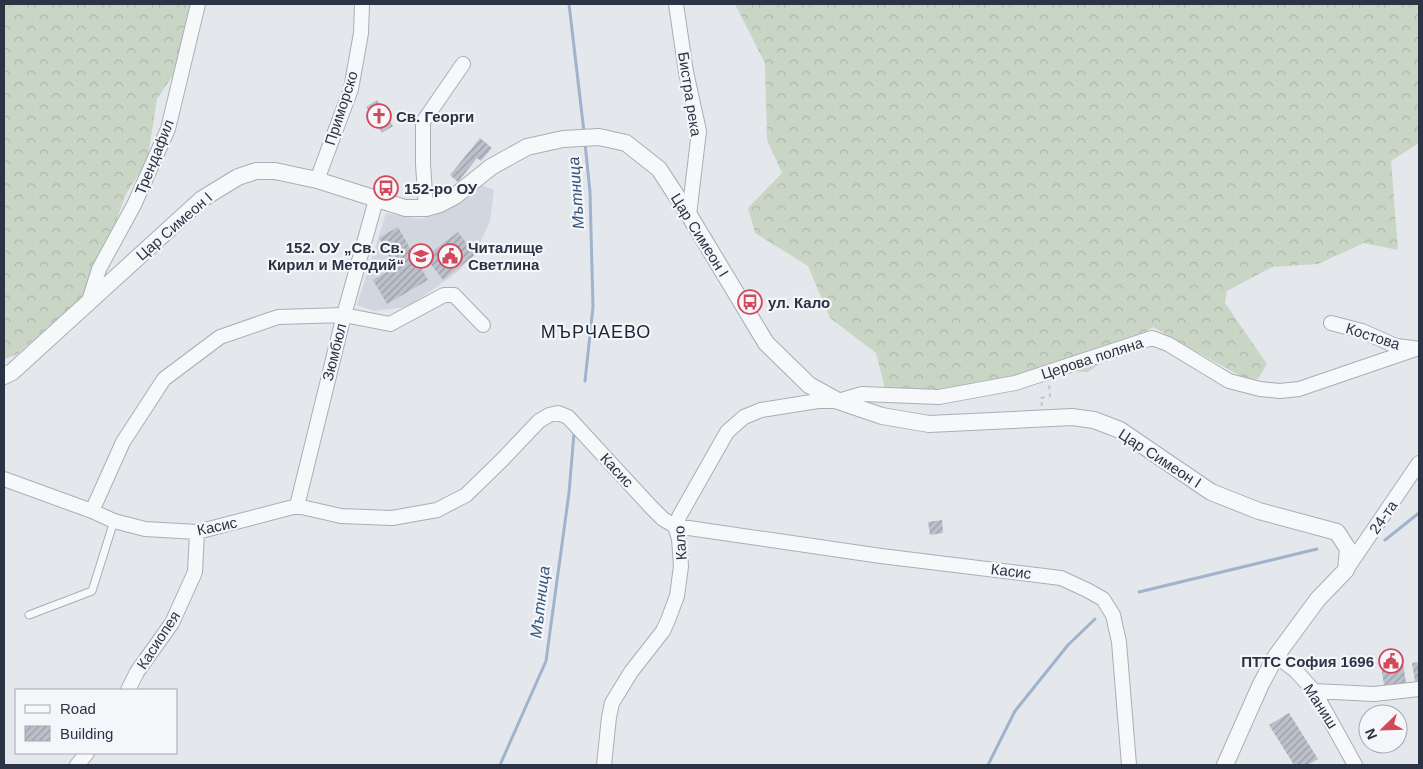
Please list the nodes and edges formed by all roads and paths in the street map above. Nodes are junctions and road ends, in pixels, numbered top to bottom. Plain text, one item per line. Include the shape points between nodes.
1 (198, 4) edge
2 (362, 4) edge
3 (676, 4) edge
4 (463, 64) dead end
5 (317, 180) junction
6 (376, 200) junction
7 (426, 208) junction
8 (688, 214) junction
9 (89, 302) junction
10 (344, 314) junction
11 (1331, 323) dead end
12 (483, 325) dead end
13 (1418, 348) edge
14 (1047, 373) junction
15 (4, 376) edge
16 (838, 401) junction
17 (1043, 418) junction
18 (1419, 462) edge
19 (4, 478) edge
20 (297, 506) junction
21 (92, 510) junction
22 (114, 521) junction
23 (676, 526) junction
24 (197, 532) junction
25 (1346, 570) junction
26 (29, 615) dead end
27 (1276, 656) junction
28 (128, 689) edge
29 (1314, 690) junction
30 (1419, 690) edge
31 (86, 754) edge
32 (77, 765) edge
33 (604, 765) edge
34 (1129, 765) edge
35 (1225, 765) edge
36 (1355, 765) edge

1 - 9 street, Трендафил via 168,128 134,205 99,269
2 - 5 street, Приморско via 361,33 351,89
3 - 8 street, Бистра река via 699,131
4 - 7 street via 423,122
5 - 6 street, Цар Симеон I
5 - 9 street, Цар Симеон I via 275,171 256,171 238,177 202,199
6 - 7 street, Цар Симеон I via 405,208
6 - 10 street, Зюмбюл
7 - 8 street, Цар Симеон I via 455,196 491,167 527,147 544,142 599,137 626,143 659,170
8 - 16 street, Цар Симеон I via 766,343 809,385
9 - 15 street, Цар Симеон I
10 - 12 street via 390,324 444,295 454,295
10 - 20 street, Зюмбюл
10 - 21 street via 278,317 220,337 164,379 122,442
11 - 13 street, Костова via 1362,331 1396,346
13 - 14 street, Церова поляна via 1299,389 1280,391 1229,381 1168,344 1152,338
14 - 16 street, Церова поляна via 938,397 862,394
14 - 17 path via 1050,396 1041,398
16 - 17 street, Цар Симеон I via 882,416 930,424
16 - 23 street, Кало via 761,410 744,417 727,432
17 - 25 street, Цар Симеон I via 1094,420 1120,430 1211,492 1258,511 1337,532 1348,549
18 - 25 street, 24-та
19 - 21 street, Касис
20 - 23 street, Касис via 341,516 392,518 437,510 466,494 538,421 558,413 568,417 663,519
20 - 24 street, Касис
21 - 22 street, Касис
22 - 24 street, Касис via 145,529
22 - 26 lane via 92,590
23 - 33 street, Кало via 681,566 675,601 663,630 612,703
23 - 34 street, Касис via 1061,578 1087,590 1103,599 1113,615 1119,642
24 - 28 street, Касиопея via 195,572 172,623
25 - 27 street via 1318,599
27 - 29 street, Маниш
27 - 35 street
29 - 30 street via 1374,694
29 - 36 street, Маниш
31 - 32 street

